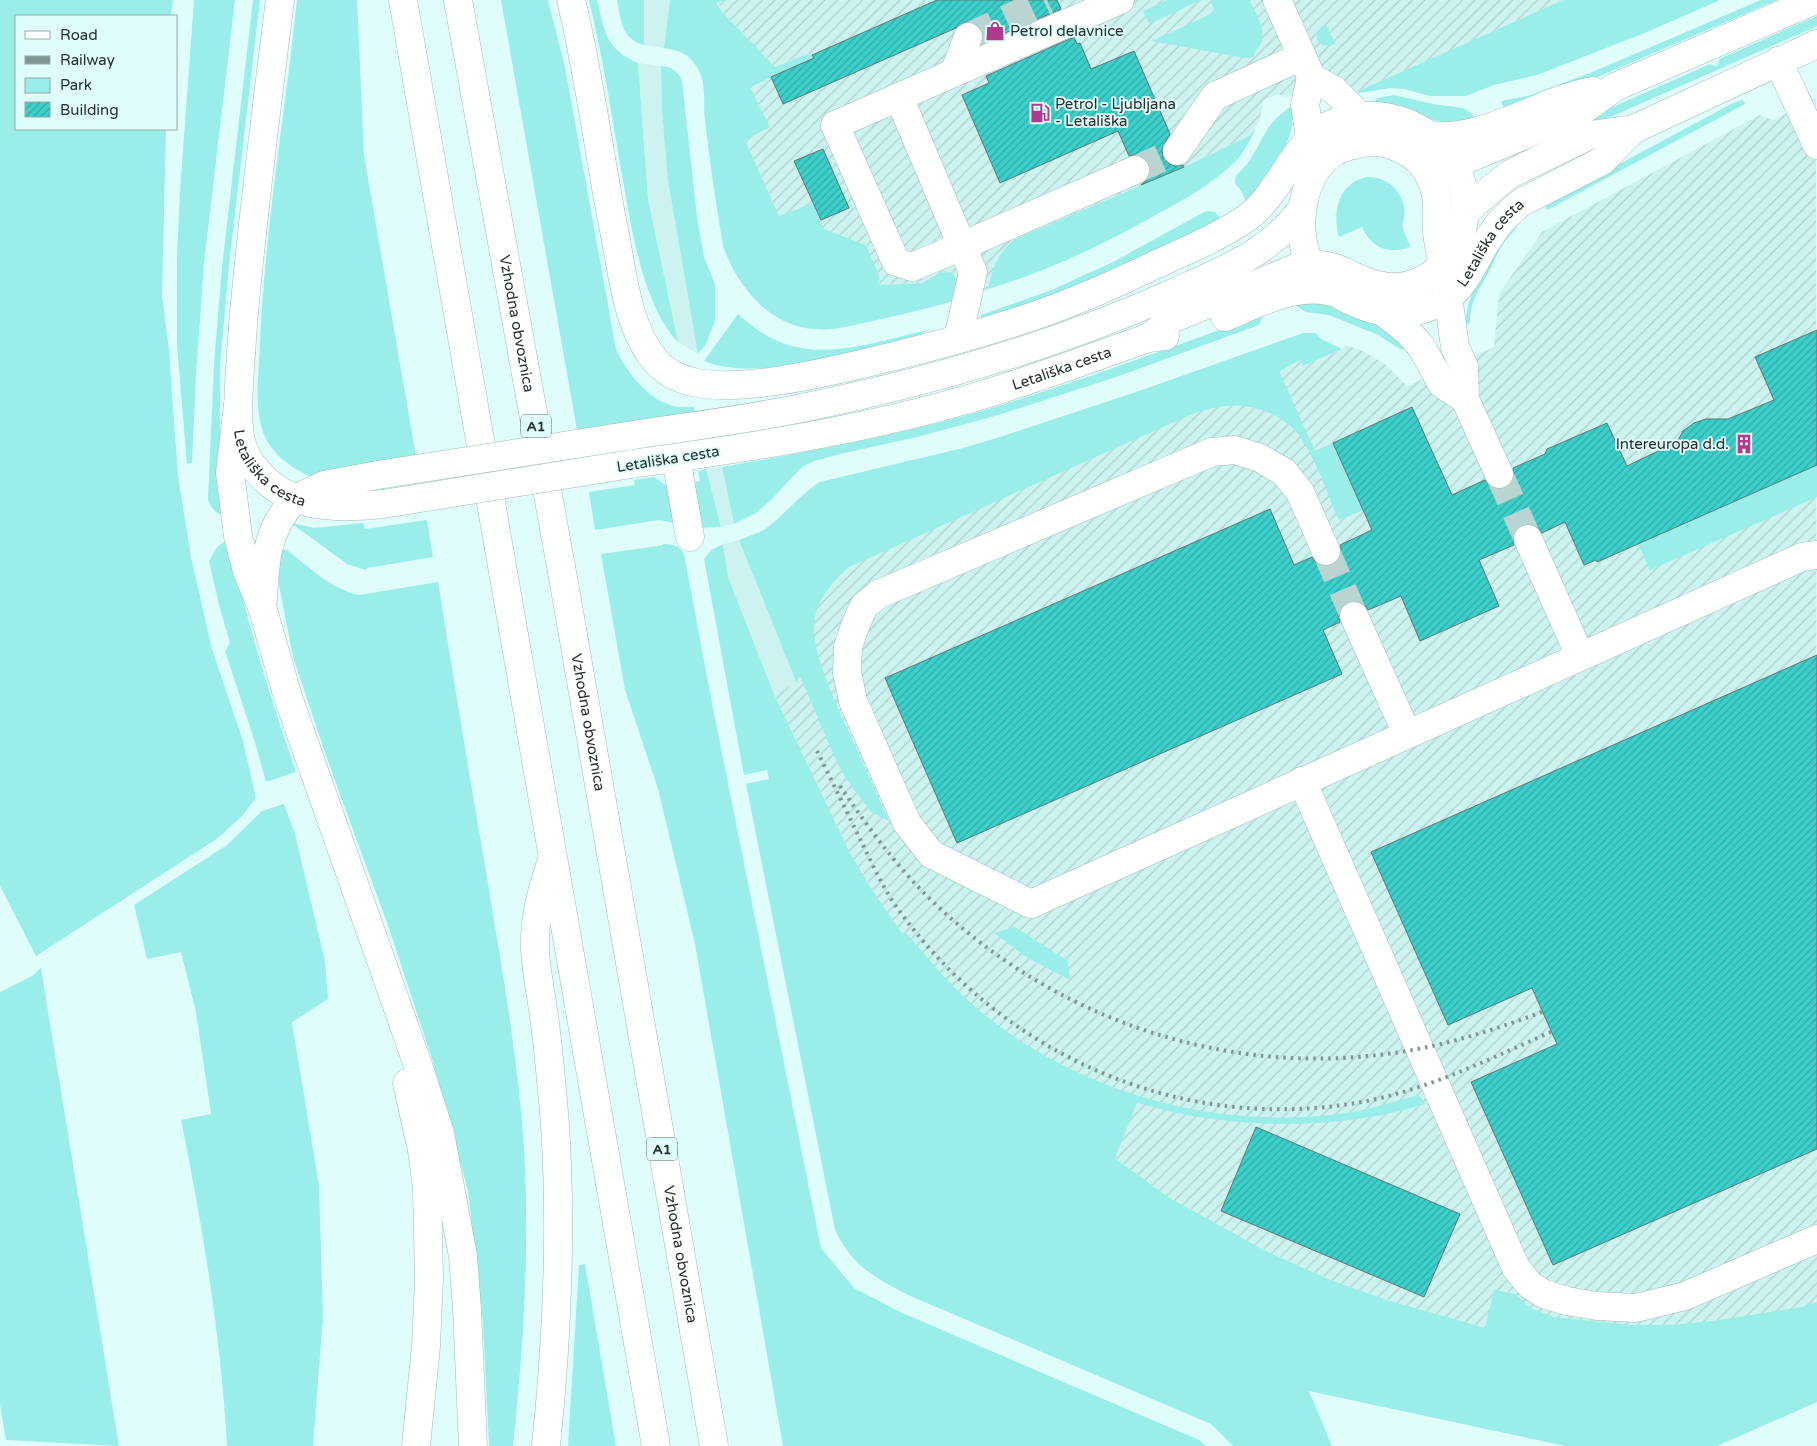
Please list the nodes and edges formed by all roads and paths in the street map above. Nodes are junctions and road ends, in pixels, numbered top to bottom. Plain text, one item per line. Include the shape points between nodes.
1 (280, 0) edge
2 (403, 0) edge
3 (458, 0) edge
4 (571, 0) edge
5 (1081, 0) edge
6 (1278, 0) edge
7 (1815, 0) edge
8 (1115, 2) edge
9 (968, 37) tunnel mouth
10 (1817, 44) edge
11 (1778, 61) junction
12 (1307, 66) junction
13 (954, 73) junction
14 (1615, 87) junction
15 (899, 97) junction
16 (1360, 116) junction
17 (1634, 129) junction
18 (1430, 136) junction
19 (1310, 140) junction
20 (1817, 145) edge
21 (1177, 151) tunnel mouth
22 (1420, 161) junction
23 (1453, 162) junction
24 (1135, 170) tunnel mouth
25 (1316, 171) junction
26 (1301, 210) junction
27 (1466, 212) junction
28 (962, 246) junction
29 (1310, 265) junction
30 (1443, 266) junction
31 (1340, 294) junction
32 (1449, 296) junction
33 (1383, 312) junction
34 (1148, 338) junction
35 (958, 339) junction
36 (914, 351) junction
37 (1465, 399) junction
38 (238, 405) junction
39 (801, 408) junction
40 (676, 458) junction
41 (1498, 474) tunnel mouth
42 (294, 500) junction
43 (690, 537) dead end
44 (1528, 539) tunnel mouth
45 (1326, 551) tunnel mouth
46 (1817, 555) edge
47 (262, 607) junction
48 (1354, 616) tunnel mouth
49 (1580, 656) junction
50 (1407, 734) junction
51 (1302, 781) junction
52 (554, 857) junction
53 (379, 957) junction
54 (1817, 1239) edge
55 (416, 1446) edge
56 (473, 1446) edge
57 (546, 1446) edge
58 (656, 1446) edge
59 (714, 1446) edge

1 - 38 main road via 244,309
2 - 52 main road
3 - 59 main road, Vzhodna obvoznica / A1 via 561,564
4 - 36 main road via 629,304 643,342 660,365 689,382 730,385 813,375
5 - 8 main road
6 - 12 main road
7 - 14 main road, Letališka cesta
8 - 13 main road
9 - 13 main road
10 - 11 main road, Letališka cesta
11 - 17 main road, Letališka cesta
11 - 20 main road
12 - 16 main road
12 - 19 main road via 1305,105
12 - 21 main road via 1214,96
13 - 15 main road
14 - 18 main road, Letališka cesta via 1572,95 1478,132 1451,137
14 - 23 main road, Letališka cesta via 1580,112
15 - 28 main road
15 - 28 main road via 835,124 896,262 912,266
16 - 18 main road, Letališka cesta via 1403,121
16 - 19 main road, Letališka cesta via 1335,122
17 - 27 main road, Letališka cesta via 1590,135 1510,174
17 - 32 main road, Letališka cesta via 1602,162 1514,209 1490,236 1468,274
18 - 23 main road, Letališka cesta
19 - 25 main road
19 - 35 main road, Letališka cesta via 1270,196 1250,216 1185,252 1104,288 1034,316
22 - 23 main road, Letališka cesta
22 - 25 main road, Letališka cesta via 1398,147 1375,142 1347,146 1334,152
22 - 30 main road, Letališka cesta via 1430,176 1438,202 1437,230
23 - 27 main road, Letališka cesta via 1462,185
24 - 28 main road
25 - 26 main road, Letališka cesta
26 - 29 main road, Letališka cesta via 1303,245
26 - 39 main road, Letališka cesta via 1284,231 1247,258 1121,315 942,375
27 - 30 main road, Letališka cesta via 1460,237
28 - 35 main road via 973,272
29 - 30 main road, Letališka cesta via 1338,268 1388,287 1412,284
29 - 31 main road, Letališka cesta
29 - 34 main road, Letališka cesta via 1290,270 1174,318
30 - 32 main road
31 - 33 main road, Letališka cesta via 1362,306
31 - 34 main road, Letališka cesta via 1328,290 1301,290 1181,335
32 - 33 main road, Letališka cesta via 1413,312
32 - 37 main road via 1455,347 1464,367
33 - 37 main road via 1420,346 1442,384
34 - 40 main road, Letališka cesta via 948,405 818,434
35 - 36 main road, Letališka cesta
36 - 39 main road
37 - 41 main road
38 - 42 main road, Letališka cesta via 240,438 253,467
38 - 47 main road via 230,473 235,516 247,572
39 - 42 main road, Letališka cesta, bridge via 378,475 324,485
40 - 42 main road, Letališka cesta, bridge via 383,504 337,506
40 - 43 main road
42 - 47 main road via 279,518 268,545
44 - 49 main road
45 - 51 main road via 1300,492 1284,472 1260,458 1235,450 1212,452 879,594 864,606 848,647 847,672 853,701 907,823 931,854 1032,904
46 - 49 main road via 1802,557
47 - 53 main road via 288,697
48 - 50 main road
49 - 50 main road
50 - 51 main road
51 - 54 main road via 1516,1268 1530,1285 1544,1294 1567,1301 1636,1308 1685,1296
52 - 57 main road via 538,912 535,949 547,1035 558,1196 554,1357
52 - 58 main road
53 - 55 main road via 422,1150 427,1188 428,1307
53 - 56 main road via 440,1134 453,1199 463,1256

